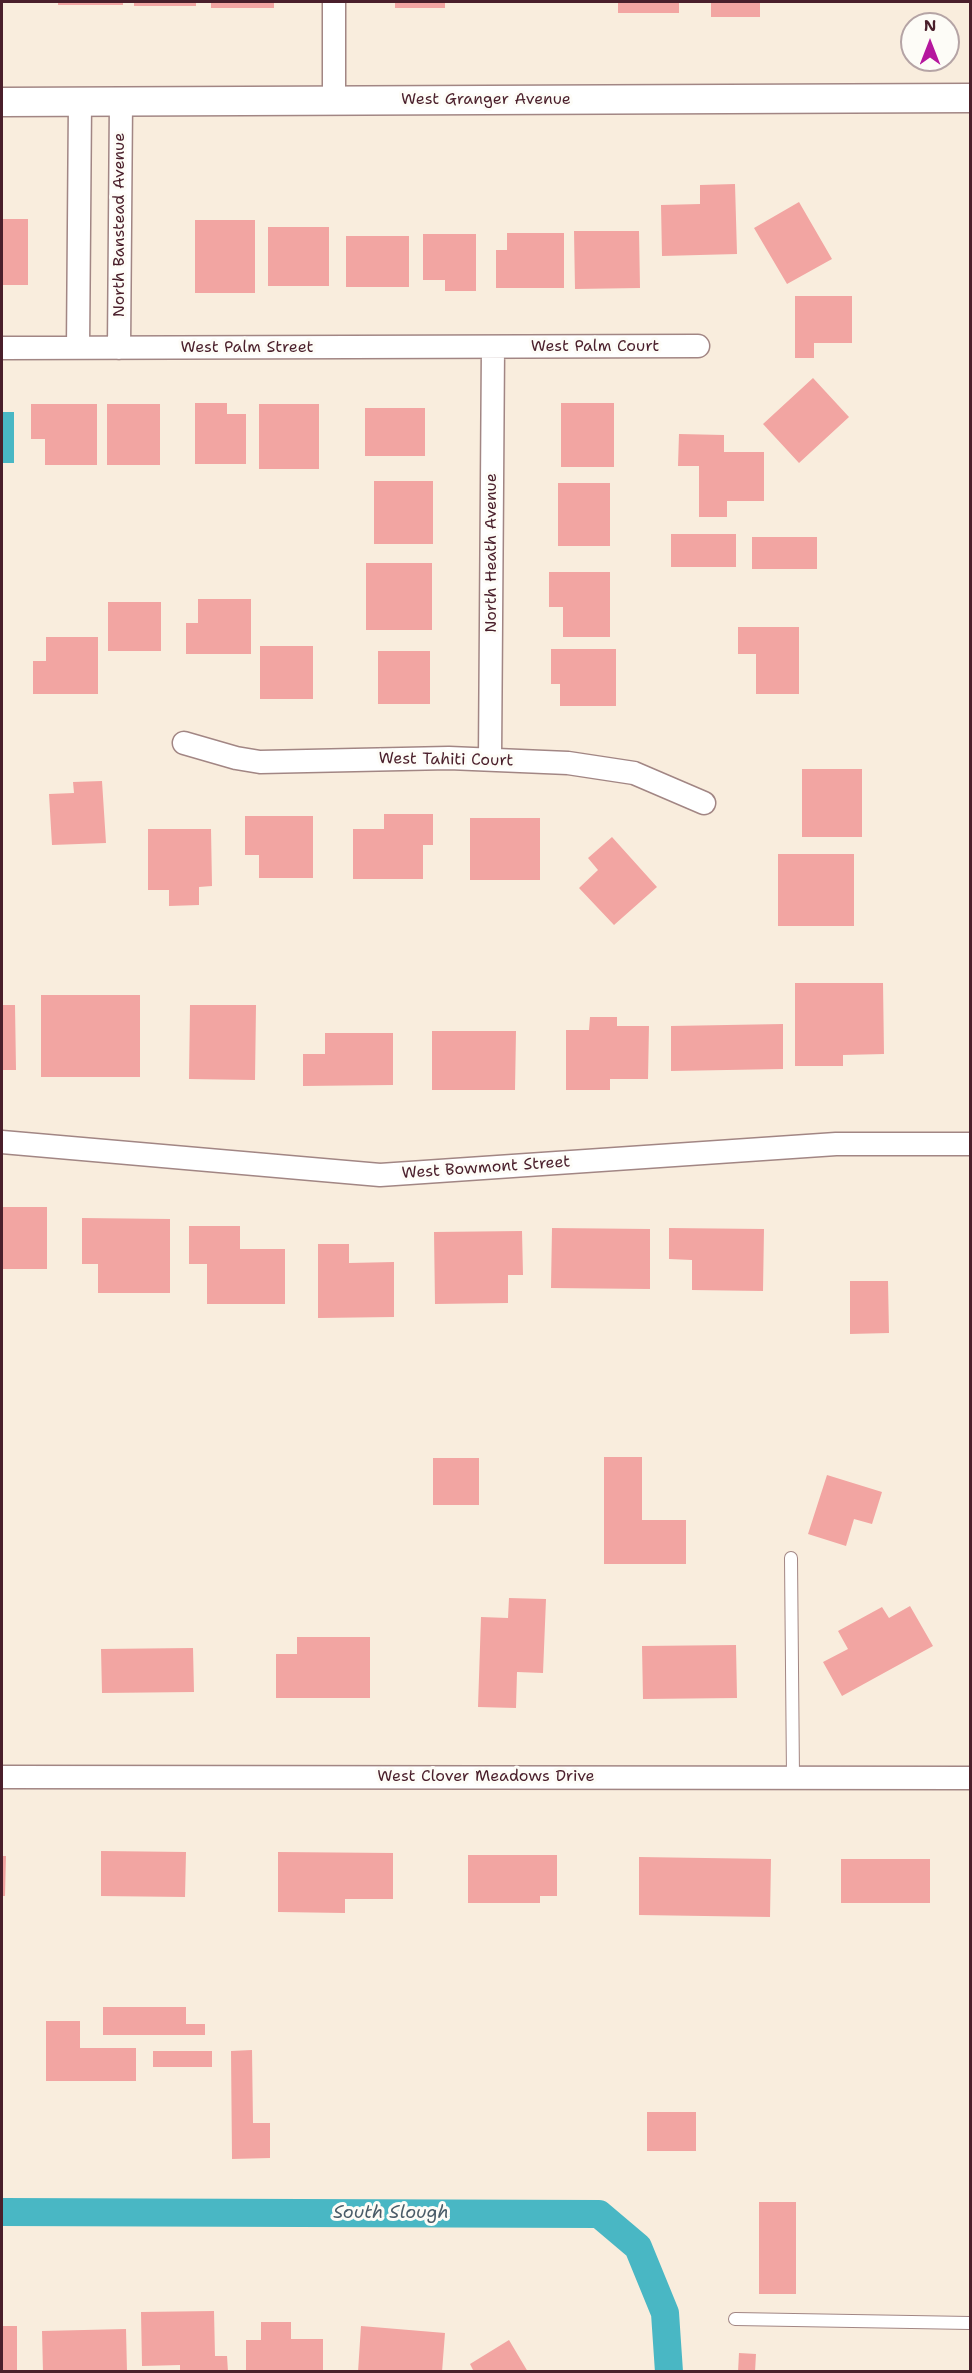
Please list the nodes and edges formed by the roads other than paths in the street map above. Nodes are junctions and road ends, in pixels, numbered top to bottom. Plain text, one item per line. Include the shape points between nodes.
1 (334, 2) edge
2 (970, 98) edge
3 (334, 100) junction
4 (121, 101) junction
5 (2, 102) edge
6 (80, 102) junction
7 (698, 346) dead end
8 (493, 347) junction
9 (2, 348) edge
10 (78, 348) junction
11 (119, 348) junction
12 (184, 743) dead end
13 (490, 759) junction
14 (704, 803) dead end
15 (2, 1142) edge
16 (970, 1144) edge
17 (791, 1558) dead end
18 (2, 1777) edge
19 (793, 1777) junction
20 (970, 1778) edge
21 (735, 2319) dead end
22 (970, 2323) edge

1 - 3 street
2 - 3 street, West Granger Avenue
3 - 4 street, West Granger Avenue
4 - 6 street, West Granger Avenue
4 - 11 street, North Banstead Avenue
5 - 6 street, West Granger Avenue
6 - 10 street
7 - 8 street, West Palm Court
8 - 11 street, West Palm Street
8 - 13 street, North Heath Avenue
9 - 10 street, West Palm Street
10 - 11 street, West Palm Street
12 - 13 street, West Tahiti Court via 260,762
13 - 14 street, West Tahiti Court via 568,763 634,773
15 - 16 street, West Bowmont Street via 380,1175 836,1144
17 - 19 lane
18 - 19 street, West Clover Meadows Drive
19 - 20 street, West Clover Meadows Drive
21 - 22 lane

